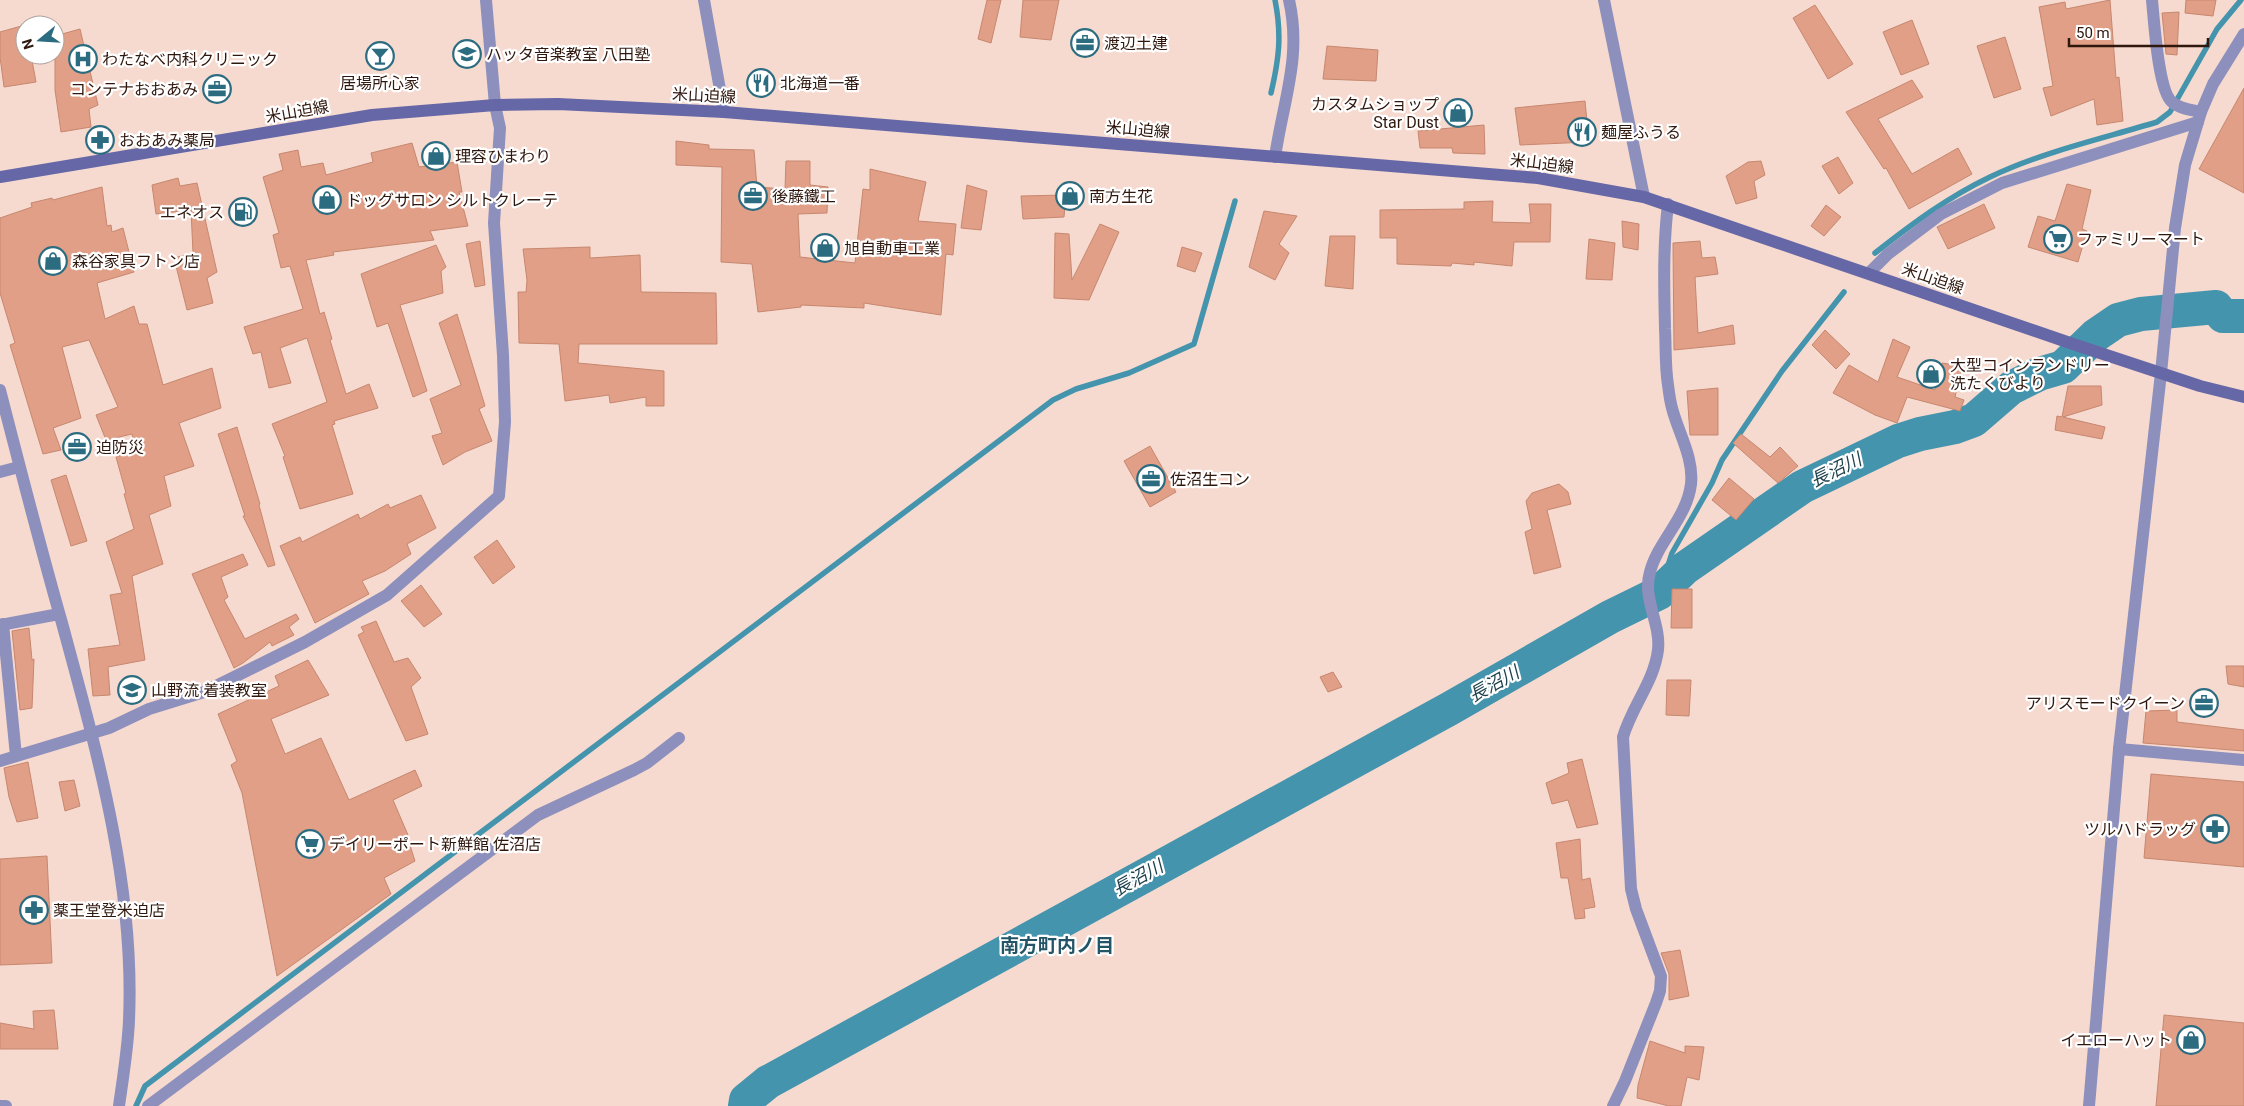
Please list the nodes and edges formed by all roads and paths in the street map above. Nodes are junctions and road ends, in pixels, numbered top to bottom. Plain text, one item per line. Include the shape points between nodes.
1 (486, 0) edge
2 (704, 0) edge
3 (1289, 0) edge
4 (1604, 0) edge
5 (2152, 0) edge
6 (2244, 34) edge
7 (495, 105) junction
8 (724, 112) junction
9 (2199, 117) junction
10 (1269, 156) junction
11 (0, 177) edge
12 (1644, 197) junction
13 (1668, 204) junction
14 (1869, 273) junction
15 (2161, 373) junction
16 (0, 390) edge
17 (2244, 397) edge
18 (19, 467) junction
19 (0, 472) edge
20 (59, 614) junction
21 (1, 624) edge
22 (92, 733) junction
23 (679, 738) dead end
24 (2119, 749) junction
25 (16, 756) junction
26 (2244, 760) edge
27 (0, 761) edge
28 (0, 1106) edge
29 (6, 1106) edge
30 (119, 1106) edge
31 (148, 1106) edge
32 (1613, 1106) edge
33 (2089, 1106) edge

1 - 7 street
2 - 8 street
3 - 10 street via 1295,41 1294,64
4 - 12 street
5 - 9 street via 2165,89 2175,104
6 - 9 street via 2213,84
7 - 8 main road, 米山迫線 via 558,104
7 - 11 main road, 米山迫線 via 334,120
7 - 22 street via 500,128 494,223 505,422 499,496 387,595 305,642 204,692 149,709
8 - 10 main road, 米山迫線
9 - 14 street via 2002,183 1941,214 1888,254
9 - 15 street via 2180,194
10 - 12 main road, 米山迫線 via 1538,178
12 - 13 main road, 米山迫線
13 - 14 main road, 米山迫線
13 - 32 street via 1663,243 1667,379 1672,408 1688,454 1691,484 1683,512 1654,556 1646,585 1658,628 1658,650 1649,684 1628,718 1623,737 1631,889 1661,976 1660,991
14 - 15 main road, 米山迫線
15 - 17 main road, 米山迫線
15 - 24 street
16 - 18 street
18 - 19 street
18 - 20 street
20 - 21 street
20 - 22 street
21 - 25 street
22 - 25 street
22 - 30 street via 122,888 128,954 129,1020
23 - 31 street via 647,763 538,815
24 - 26 street
24 - 33 street
25 - 27 street
28 - 29 street

